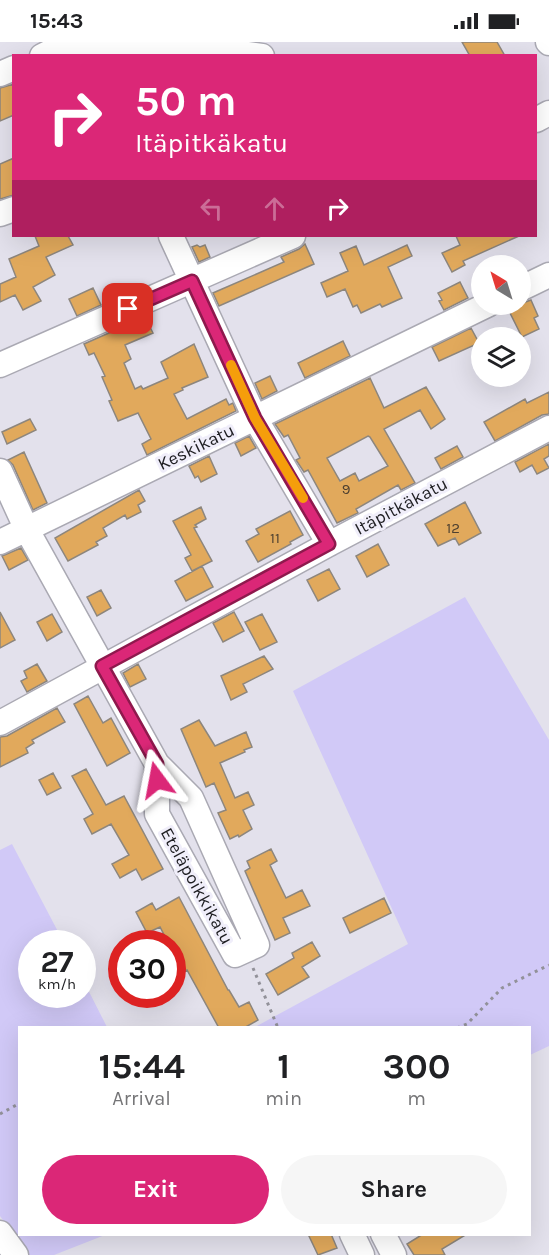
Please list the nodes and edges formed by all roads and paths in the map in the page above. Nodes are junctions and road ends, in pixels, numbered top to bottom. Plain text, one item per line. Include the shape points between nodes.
1 (47, 50) edge
2 (81, 54) edge
3 (98, 54) edge
4 (248, 54) edge
5 (171, 237) edge
6 (290, 237) edge
7 (549, 275) edge
8 (192, 281) junction
9 (531, 284) edge
10 (471, 313) edge
11 (0, 365) edge
12 (255, 418) junction
13 (549, 428) edge
14 (0, 471) edge
15 (27, 530) junction
16 (0, 542) edge
17 (329, 544) junction
18 (102, 666) junction
19 (0, 723) edge
20 (157, 764) junction
21 (245, 951) junction
22 (549, 964) edge
23 (277, 1026) edge
24 (462, 1026) edge
25 (18, 1104) edge
26 (0, 1114) edge
27 (0, 1233) edge
28 (353, 1236) edge
29 (384, 1236) edge
30 (16, 1255) edge
31 (362, 1255) edge
32 (394, 1255) edge

1 - 2 street
3 - 4 street via 177,44
5 - 8 street
6 - 8 street
7 - 9 street
8 - 11 street
8 - 12 street
10 - 12 street, Keskikatu
12 - 15 street, Keskikatu
12 - 17 street
13 - 17 street, Itäpitkäkatu
14 - 15 street, Eteläpoikkikatu
15 - 16 street, Keskikatu
15 - 18 street, Eteläpoikkikatu
17 - 18 street, Itäpitkäkatu
18 - 19 street, Itäpitkäkatu
18 - 20 street, Eteläpoikkikatu
20 - 21 street, Eteläpoikkikatu via 157,814 235,955
20 - 21 street, Eteläpoikkikatu via 191,798 258,945
21 - 23 path
22 - 24 path via 502,988
25 - 26 path
27 - 30 street
28 - 31 street
29 - 32 street

